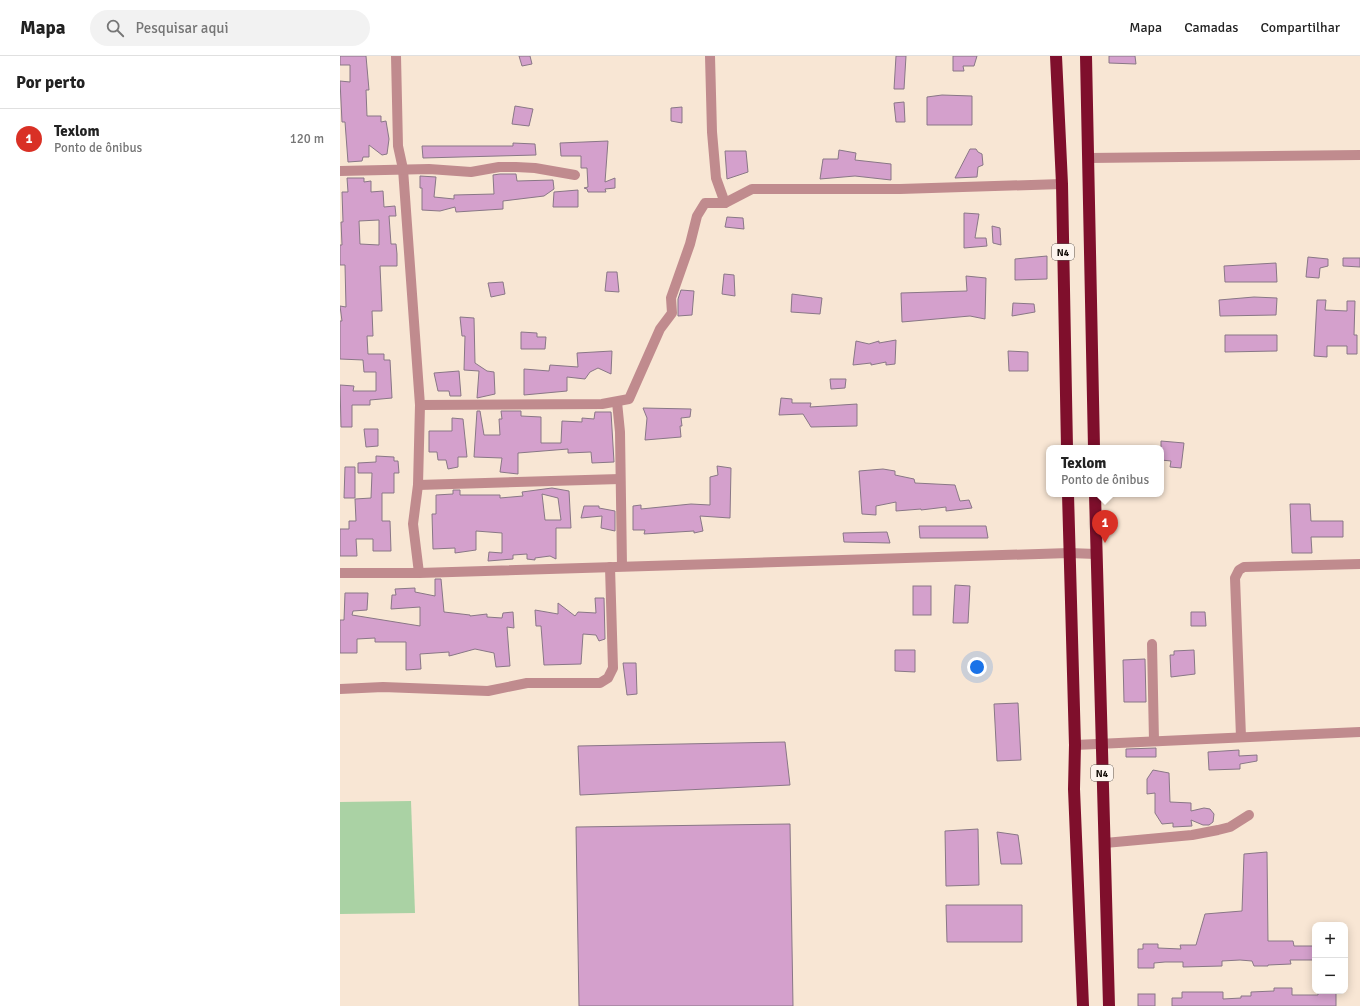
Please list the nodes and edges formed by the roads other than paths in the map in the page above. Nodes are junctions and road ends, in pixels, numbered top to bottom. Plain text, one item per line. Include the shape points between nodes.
1 (396, 56) edge
2 (710, 56) edge
3 (1056, 56) edge
4 (1086, 56) edge
5 (1360, 155) edge
6 (1088, 158) junction
7 (403, 169) junction
8 (340, 171) edge
9 (575, 175) dead end
10 (1062, 184) junction
11 (725, 203) junction
12 (617, 402) junction
13 (420, 405) junction
14 (1067, 445) edge
15 (1094, 445) edge
16 (620, 479) junction
17 (418, 485) junction
18 (1068, 497) edge
19 (1095, 497) edge
20 (1069, 553) junction
21 (1096, 554) junction
22 (1360, 564) edge
23 (622, 566) junction
24 (610, 567) junction
25 (340, 573) edge
26 (420, 573) junction
27 (1152, 644) dead end
28 (340, 689) edge
29 (1360, 732) edge
30 (1241, 737) junction
31 (1154, 741) junction
32 (1101, 743) junction
33 (1075, 745) junction
34 (1249, 815) dead end
35 (1105, 843) junction
36 (1082, 1006) edge
37 (1109, 1006) edge

1 - 7 street via 398,146
2 - 11 street via 716,178
3 - 10 highway, N4
4 - 6 highway, N4
5 - 6 street
6 - 15 highway, N4
7 - 8 street
7 - 9 street via 429,168 471,172 499,167 535,168
7 - 13 street
10 - 11 street via 900,189 752,189
10 - 14 highway, N4
11 - 12 street via 705,203 697,216 671,298 672,314 660,329 628,399
12 - 13 street
12 - 16 street
13 - 17 street
16 - 17 street
16 - 23 street
17 - 26 street via 413,524
18 - 20 highway
19 - 21 highway, N4
20 - 21 street
20 - 23 street
20 - 33 highway
21 - 32 highway, N4
22 - 30 street via 1244,567 1239,570 1235,578
23 - 24 street
24 - 26 street
24 - 28 street via 613,668 608,678 600,683 527,683 488,691 384,687
25 - 26 street
27 - 31 street
29 - 30 street
30 - 31 street
31 - 32 street
32 - 33 street
32 - 35 highway, N4
33 - 36 highway via 1074,789
34 - 35 street via 1230,827 1192,835
35 - 37 highway, N4

